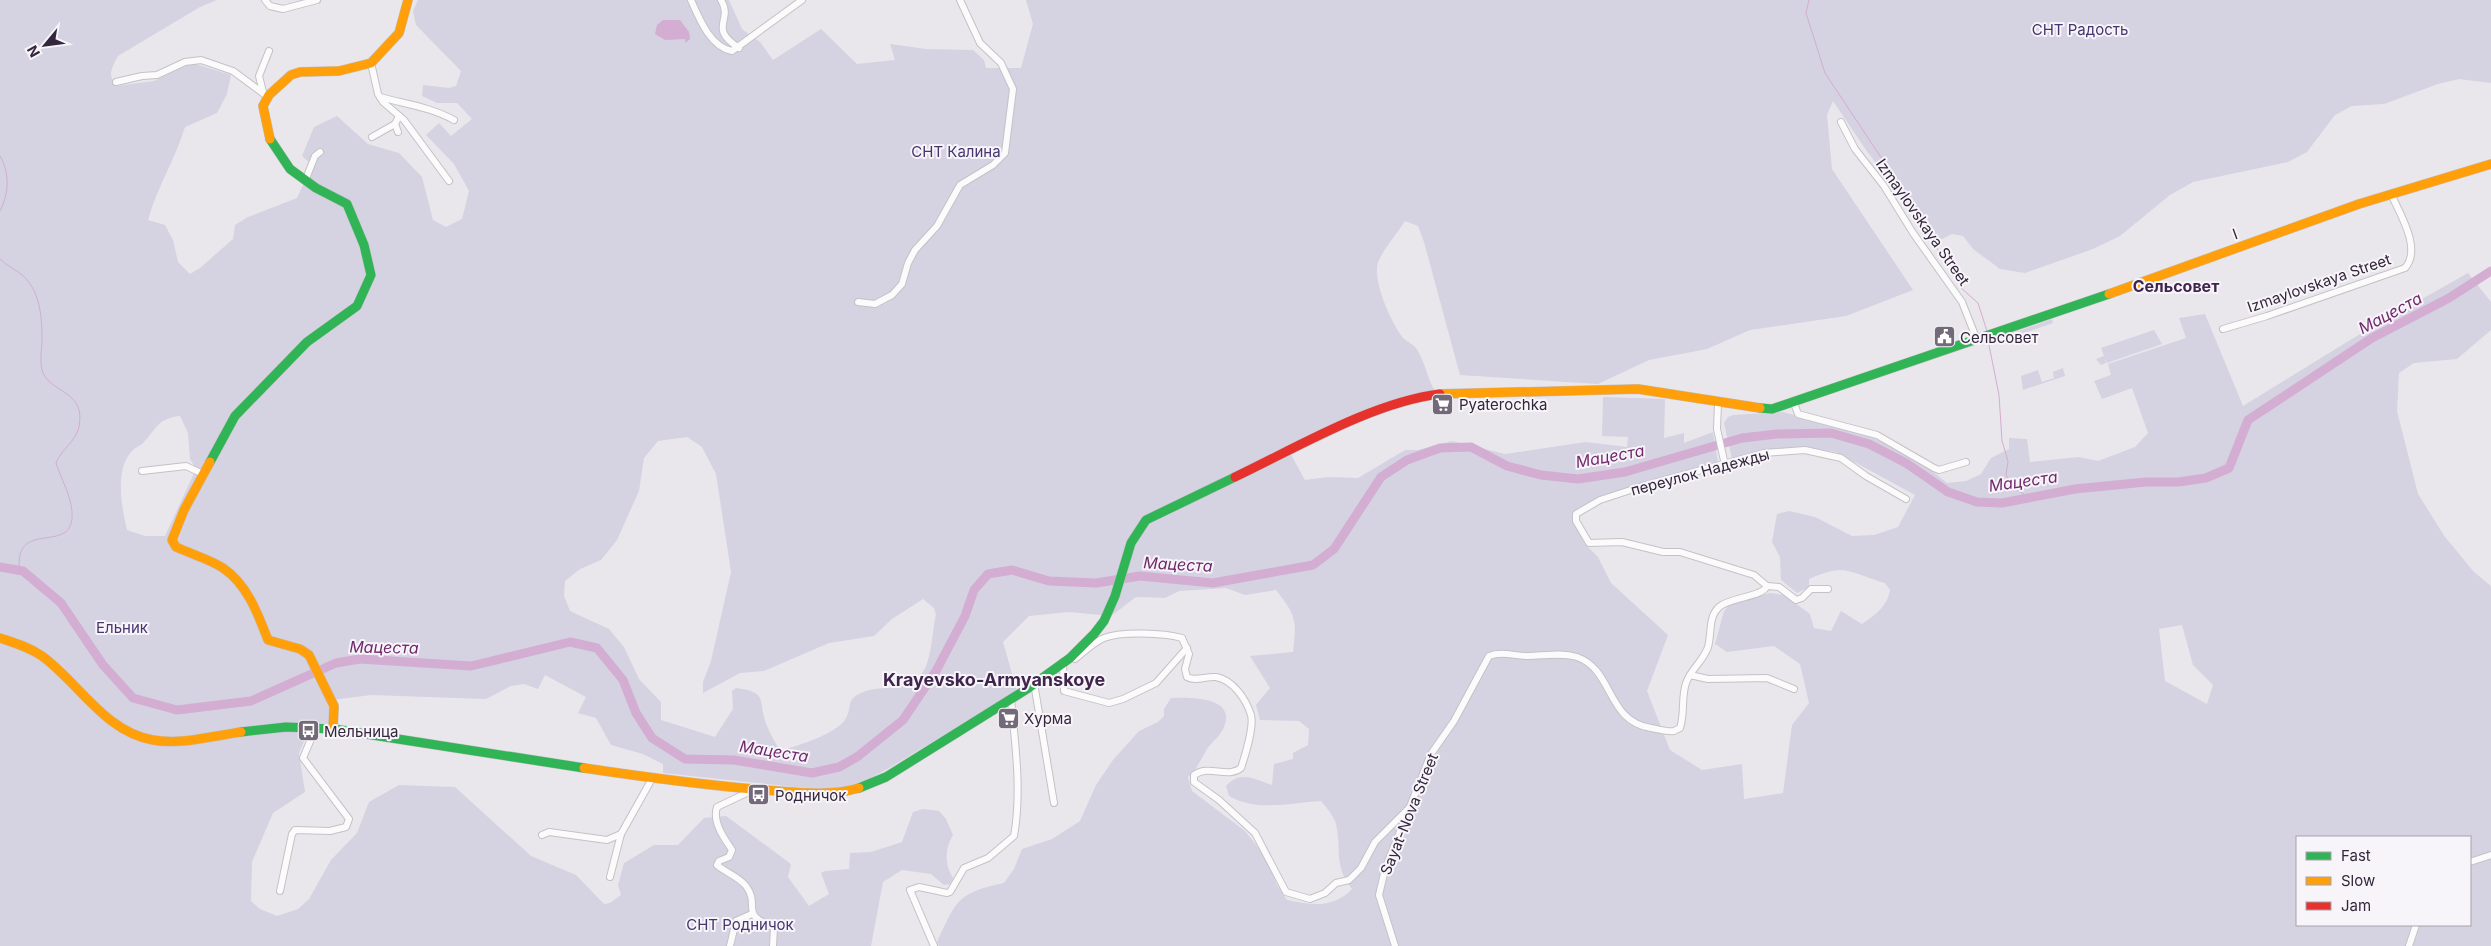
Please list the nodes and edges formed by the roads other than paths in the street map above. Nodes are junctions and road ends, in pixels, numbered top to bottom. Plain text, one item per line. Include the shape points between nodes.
1 (265, 0) edge
2 (317, 0) edge
3 (408, 0) edge
4 (691, 0) edge
5 (721, 0) edge
6 (802, 0) edge
7 (960, 0) edge
8 (739, 48) junction
9 (269, 51) dead end
10 (370, 63) junction
11 (116, 82) dead end
12 (265, 95) junction
13 (380, 97) junction
14 (399, 116) junction
15 (454, 120) dead end
16 (1841, 122) dead end
17 (395, 124) junction
18 (398, 132) dead end
19 (372, 137) dead end
20 (320, 152) dead end
21 (2491, 164) edge
22 (305, 181) junction
23 (449, 181) dead end
24 (2391, 194) junction
25 (858, 302) dead end
26 (2223, 329) dead end
27 (1979, 339) junction
28 (1718, 403) junction
29 (1794, 403) junction
30 (1966, 462) dead end
31 (1725, 464) junction
32 (142, 471) dead end
33 (203, 474) junction
34 (1906, 499) dead end
35 (1767, 586) junction
36 (1828, 589) dead end
37 (0, 638) edge
38 (1187, 648) junction
39 (1064, 664) junction
40 (1690, 674) junction
41 (1034, 683) junction
42 (1794, 689) dead end
43 (1011, 699) junction
44 (312, 727) junction
45 (333, 729) junction
46 (653, 777) junction
47 (753, 790) junction
48 (1054, 803) dead end
49 (1410, 807) junction
50 (621, 834) junction
51 (542, 835) dead end
52 (2491, 855) edge
53 (2471, 862) edge
54 (610, 877) dead end
55 (280, 891) dead end
56 (752, 914) junction
57 (2416, 926) edge
58 (730, 946) edge
59 (773, 946) edge
60 (934, 946) edge
61 (1395, 946) edge
62 (2409, 946) edge

1 - 2 street via 270,6 283,9
3 - 10 street via 399,33
4 - 8 street via 712,39 728,50
5 - 8 street via 725,11 724,36
6 - 8 street
7 - 25 street via 980,43 1001,63 1013,89 1005,153 993,165 960,185 943,218 915,250 902,284 892,295 875,304
9 - 12 street via 259,76
10 - 12 street via 339,71 300,72 280,82
10 - 13 street
11 - 12 street via 157,75 185,62 201,60 232,71
12 - 22 street via 263,106 269,138 290,169
13 - 14 street
13 - 15 street via 406,105 423,106
14 - 17 street
14 - 23 street
16 - 27 street, Izmaylovskaya Street via 1855,149 1884,186 1962,302
17 - 18 street
17 - 19 street
20 - 22 street via 315,156
21 - 24 street, I
22 - 33 street via 347,204 364,245 371,275 357,306 307,342 235,416
24 - 26 street, Izmaylovskaya Street via 2411,245 2409,264 2405,268
24 - 27 street, I
27 - 29 street
28 - 29 street via 1772,409
28 - 31 street via 1717,428
28 - 39 street via 1638,389 1451,393 1415,397 1372,412 1153,516 1138,530 1104,621
29 - 30 street via 1798,414 1877,435 1939,470
31 - 34 street, переулок Надежды via 1764,453 1805,450 1826,453 1841,458
31 - 35 street, переулок Надежды via 1600,500 1576,514 1576,521 1589,543 1622,542 1663,552 1680,552 1754,575
32 - 33 street via 186,466
33 - 45 street via 172,540 176,548 223,568 242,587 256,609 268,640 300,649 309,655 334,706
35 - 36 street via 1779,587 1796,600 1811,589
35 - 40 street, Sayat-Nova Street via 1762,593 1742,596 1719,606 1711,618 1707,650
37 - 44 street via 39,654 109,720 128,732 151,740
38 - 39 street via 1182,638 1174,636 1117,636 1102,639
38 - 39 street via 1156,683 1109,703 1064,691
38 - 49 street via 1187,676 1192,680 1215,677 1232,684 1251,715 1241,768 1230,773 1199,771 1194,775 1194,782 1220,800 1255,834 1286,892 1310,899 1325,893 1336,883 1349,880 1361,868 1375,842
39 - 41 street
40 - 42 street via 1708,679 1767,678
40 - 49 street, Sayat-Nova Street via 1683,695 1684,718 1680,728 1670,731 1634,724 1620,710 1596,671 1575,657 1498,653 1489,656 1454,721 1430,754
41 - 43 street
41 - 48 street
43 - 47 street via 865,787 832,794
43 - 60 street via 1016,750 1014,836 988,858 964,868 950,892 919,886 910,890
44 - 45 street
44 - 55 street via 304,758 348,818 348,823 346,827 330,831 295,830
45 - 46 street
46 - 47 street
46 - 50 street
47 - 56 street via 716,810 722,837 732,850 729,857 717,865 739,878 747,887
49 - 61 street, Sayat-Nova Street via 1385,869 1379,895
50 - 51 street via 607,840 549,832
50 - 54 street
52 - 53 street
56 - 58 street via 736,922
56 - 59 street via 775,928
57 - 62 street

